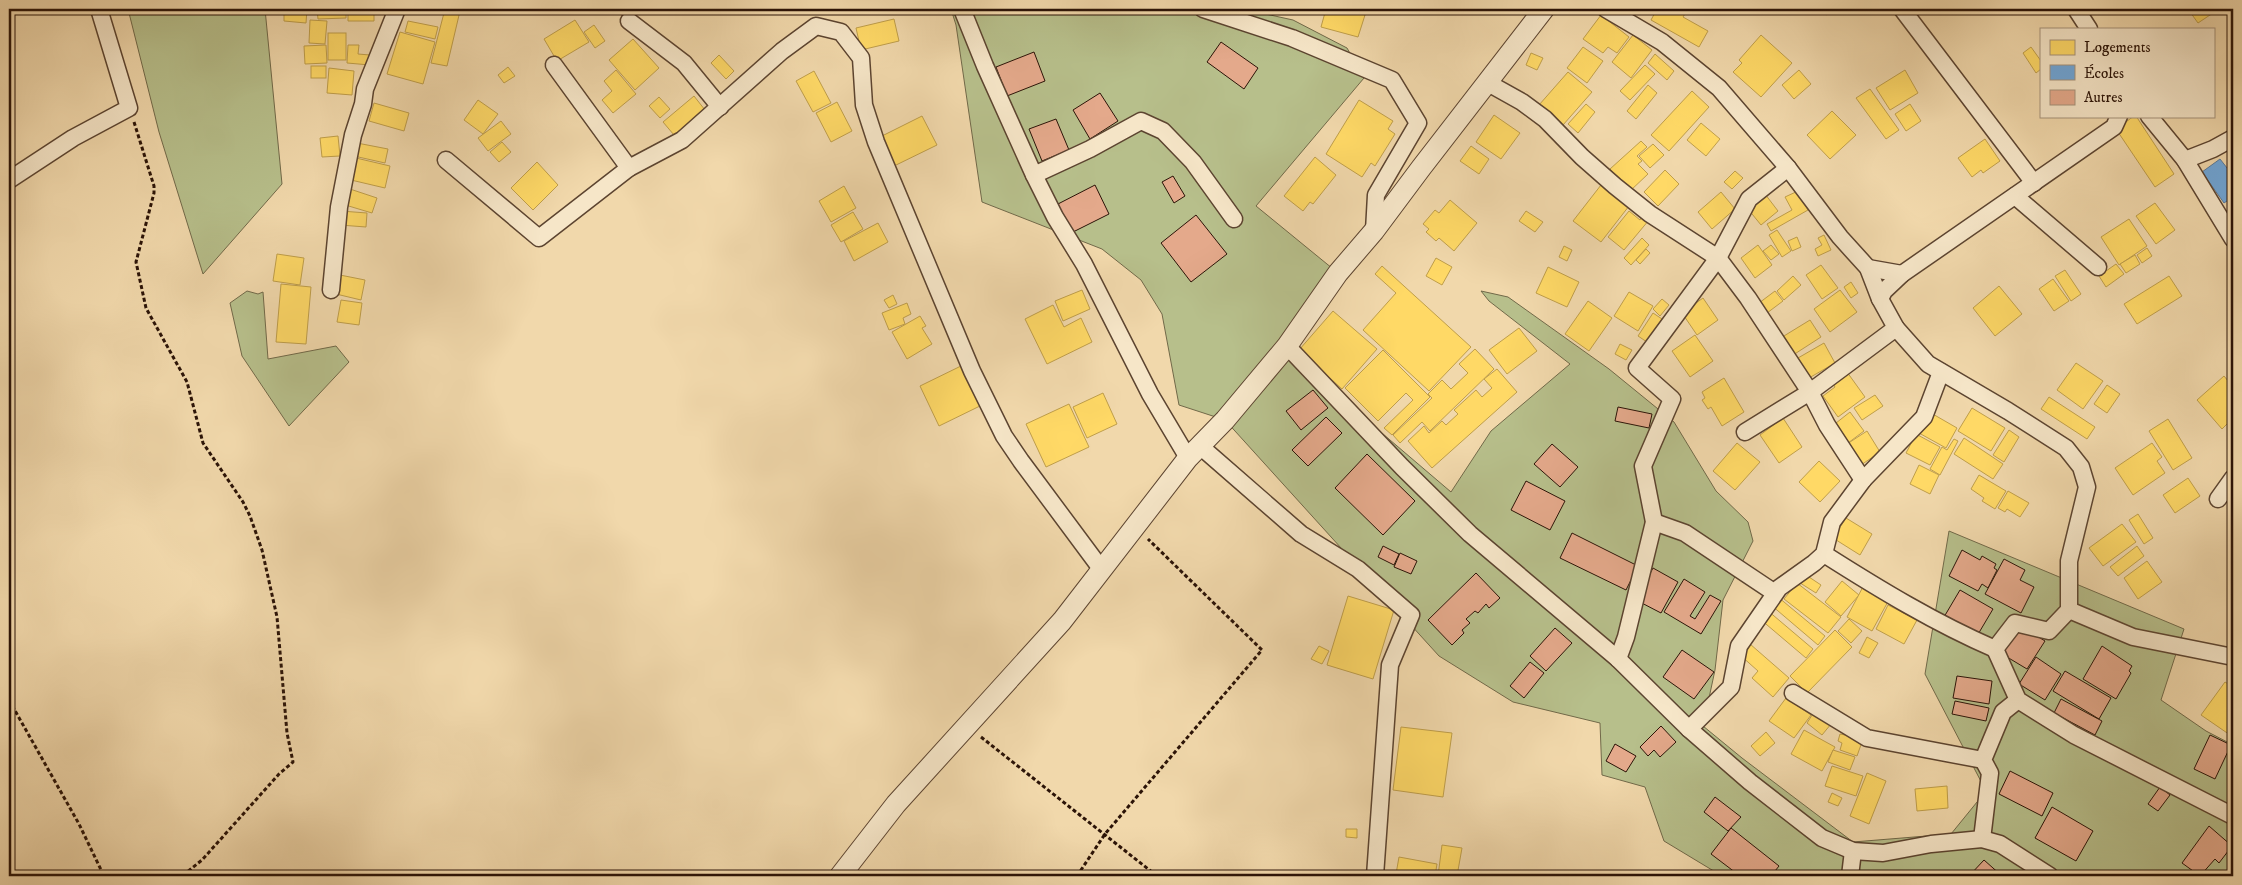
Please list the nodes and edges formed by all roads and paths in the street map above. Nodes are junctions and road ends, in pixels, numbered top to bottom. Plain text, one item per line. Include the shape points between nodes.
1 (99, 9) edge
2 (397, 9) edge
3 (962, 9) edge
4 (1203, 9) edge
5 (1544, 9) edge
6 (1606, 9) edge
7 (1902, 9) edge
8 (2076, 9) edge
9 (629, 21) dead end
10 (2088, 28) edge
11 (554, 65) dead end
12 (1488, 83) junction
13 (720, 107) junction
14 (129, 108) junction
15 (2118, 118) edge
16 (2151, 118) edge
17 (2233, 138) edge
18 (446, 160) dead end
19 (2185, 160) junction
20 (629, 168) junction
21 (1788, 168) junction
22 (1034, 175) junction
23 (9, 180) edge
24 (2034, 183) junction
25 (2015, 196) junction
26 (1234, 219) dead end
27 (1374, 231) junction
28 (2233, 240) edge
29 (1718, 258) junction
30 (2098, 267) dead end
31 (1868, 268) junction
32 (1902, 274) junction
33 (331, 290) dead end
34 (1880, 299) junction
35 (1896, 328) junction
36 (1287, 346) junction
37 (1941, 372) junction
38 (1810, 392) junction
39 (1745, 432) dead end
40 (1194, 452) junction
41 (2233, 478) edge
42 (1863, 480) junction
43 (2218, 499) dead end
44 (1654, 522) junction
45 (1135, 526) junction
46 (1824, 554) junction
47 (1102, 570) junction
48 (1775, 594) junction
49 (2069, 610) junction
50 (1996, 649) junction
51 (2233, 658) edge
52 (1618, 659) junction
53 (1793, 693) dead end
54 (9, 700) edge
55 (2018, 700) junction
56 (967, 725) junction
57 (1689, 729) junction
58 (1983, 760) junction
59 (2233, 816) edge
60 (1105, 834) junction
61 (1982, 839) junction
62 (1853, 851) junction
63 (104, 876) edge
64 (182, 876) edge
65 (840, 876) edge
66 (1078, 876) edge
67 (1156, 876) edge
68 (1375, 876) edge
69 (1850, 876) edge
70 (2050, 876) edge

1 - 14 street
2 - 33 street via 365,89 353,134 339,207
3 - 22 street
4 - 27 street via 1292,38 1392,80 1418,123 1376,195
5 - 12 street
6 - 21 street via 1662,42 1719,88
7 - 24 street
8 - 10 street
9 - 13 street via 684,63
11 - 20 street
12 - 27 street
12 - 29 street via 1545,119 1582,157 1650,214
13 - 20 street via 682,140
13 - 47 street via 782,51 816,26 841,32 861,58 864,105 876,142 976,379 1004,436
14 - 23 street via 73,138
14 - 64 path via 154,186 136,262 146,308 186,382 203,443 250,516 262,550 277,618 287,733 293,762 202,860
15 - 24 street via 2114,127
16 - 19 street
17 - 19 street
18 - 20 street via 539,238
19 - 28 street
21 - 29 street via 1749,199
21 - 31 street
22 - 26 street via 1141,121 1163,131 1187,156
22 - 40 street via 1084,264 1150,394
24 - 25 street
25 - 30 street
25 - 32 street
27 - 36 street via 1338,273
29 - 38 street
29 - 44 street via 1637,368 1672,399 1643,466
31 - 32 street
31 - 34 street
32 - 34 street
34 - 35 street
35 - 37 street via 1928,364
35 - 38 street
36 - 40 street
36 - 52 street via 1470,534
37 - 42 street via 1924,417
37 - 49 street via 2015,414 2066,448 2081,467 2087,487 2069,561
38 - 39 street
38 - 42 street
40 - 45 street
40 - 68 street via 1301,534 1358,569 1411,615 1390,664
41 - 43 street
42 - 46 street via 1832,522
44 - 48 street via 1685,533
44 - 52 street
45 - 47 street
45 - 60 path via 1262,650
46 - 48 street
46 - 50 street via 1934,620
47 - 56 street via 1062,621
48 - 57 street via 1739,646 1731,687
49 - 50 street via 2049,631 2015,623
49 - 51 street via 2133,637
50 - 55 street
52 - 57 street
53 - 58 street via 1867,738
54 - 63 path via 79,824
55 - 58 street via 2003,712
55 - 59 street via 2074,735
56 - 60 path
56 - 65 street via 896,804
57 - 62 street via 1822,838
58 - 61 street via 1990,773
60 - 66 path
60 - 67 path
61 - 62 street via 1883,853
61 - 70 street via 2000,844
62 - 69 street

